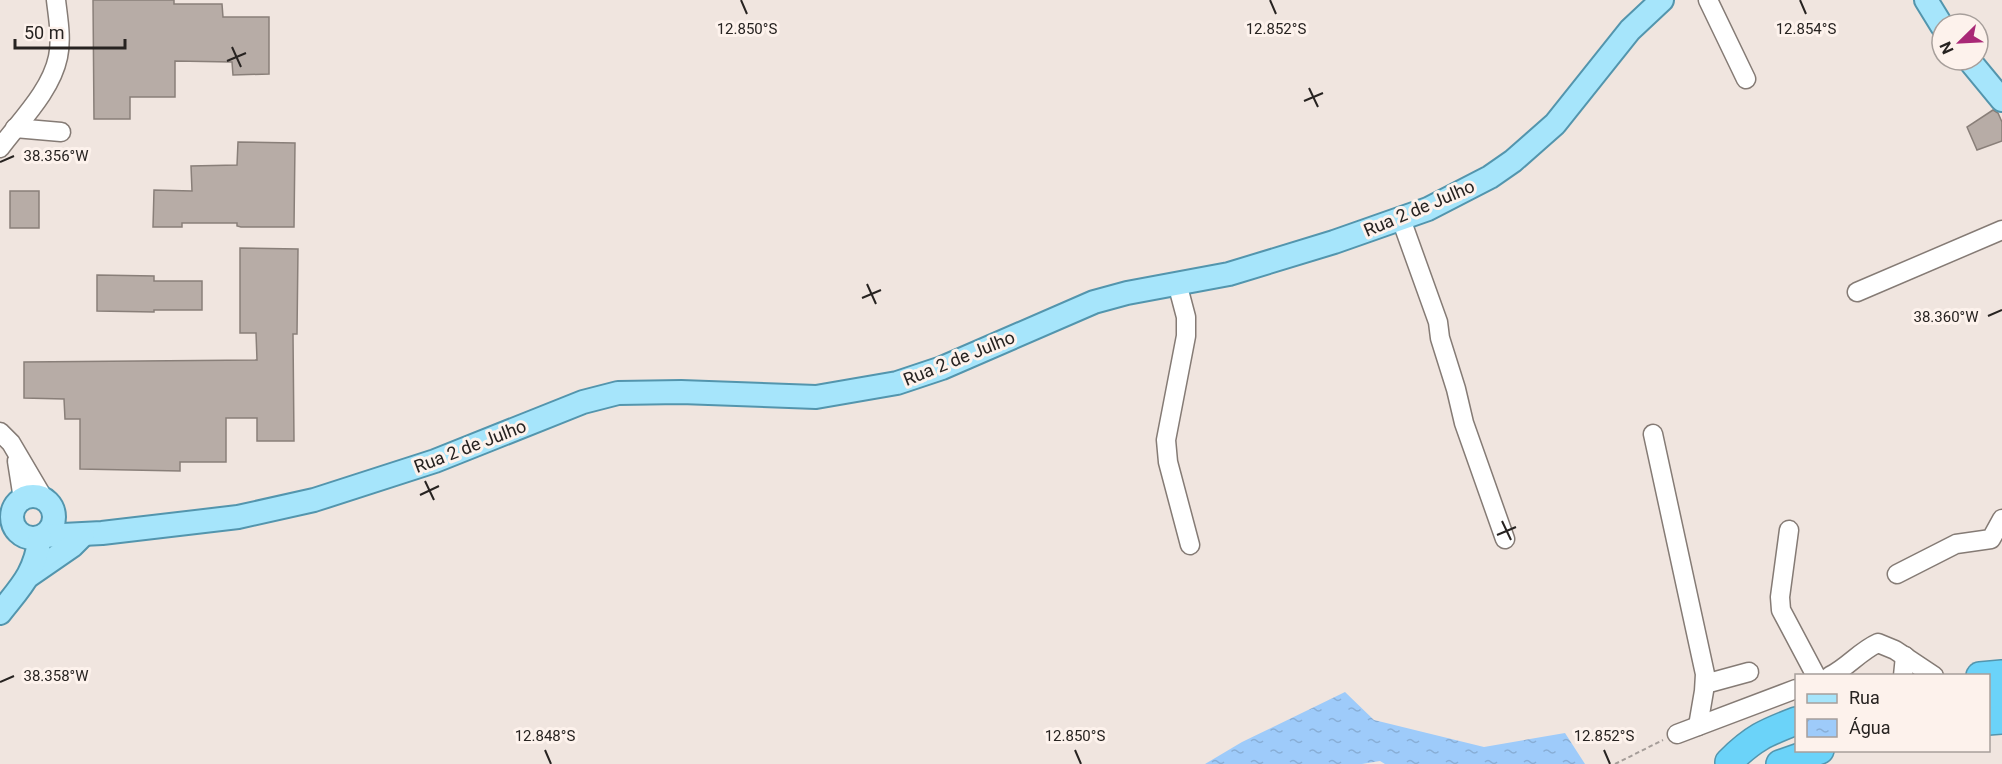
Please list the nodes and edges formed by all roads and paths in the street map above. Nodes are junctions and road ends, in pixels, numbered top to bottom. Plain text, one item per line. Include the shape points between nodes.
1 (56, 0) edge
2 (1662, 0) edge
3 (1708, 0) edge
4 (1980, 72) edge
5 (1746, 79) dead end
6 (2002, 99) edge
7 (15, 128) junction
8 (61, 132) dead end
9 (0, 148) edge
10 (1401, 219) junction
11 (2002, 230) edge
12 (1177, 283) junction
13 (1857, 292) dead end
14 (0, 432) edge
15 (1653, 434) dead end
16 (39, 502) junction
17 (2002, 519) edge
18 (6, 526) edge
19 (1789, 530) dead end
20 (92, 534) junction
21 (42, 537) junction
22 (1505, 539) dead end
23 (1997, 542) edge
24 (1190, 546) dead end
25 (1897, 574) dead end
26 (30, 575) junction
27 (0, 614) edge
28 (1905, 656) junction
29 (1749, 672) dead end
30 (1815, 674) edge
31 (1832, 674) edge
32 (1903, 674) edge
33 (1932, 674) edge
34 (1705, 684) junction
35 (1795, 690) edge
36 (1795, 722) edge
37 (1698, 726) junction
38 (1677, 734) joint
39 (1795, 737) edge
40 (1814, 752) edge
41 (1727, 763) edge
42 (1615, 764) edge
43 (1780, 764) edge

1 - 7 street via 58,56 51,77
2 - 10 main road, Rua 2 de Julho via 1630,30 1536,143 1490,177
3 - 5 street
4 - 6 main road
7 - 8 street
7 - 9 street
10 - 12 main road, Rua 2 de Julho via 1265,265
10 - 22 street via 1438,322 1464,423
11 - 13 street
12 - 20 main road, Rua 2 de Julho via 1094,302 942,368 897,383 816,397 618,393 583,402 435,461 314,500 238,517
12 - 24 street via 1186,318 1186,336 1166,440
14 - 16 street via 16,451
15 - 34 street
16 - 18 main road via 16,505
16 - 20 main road
16 - 21 main road via 54,518
17 - 23 street
18 - 21 main road via 31,539
19 - 30 street via 1781,610
20 - 21 main road, Rua 2 de Julho
20 - 26 main road
21 - 26 main road
23 - 25 street via 1956,544
26 - 27 main road
28 - 31 street via 1878,644
28 - 32 street
28 - 33 street
29 - 34 street
34 - 37 street
35 - 37 street
36 - 41 highway via 1749,742
37 - 38 street
38 - 42 path
39 - 41 highway
40 - 43 highway

